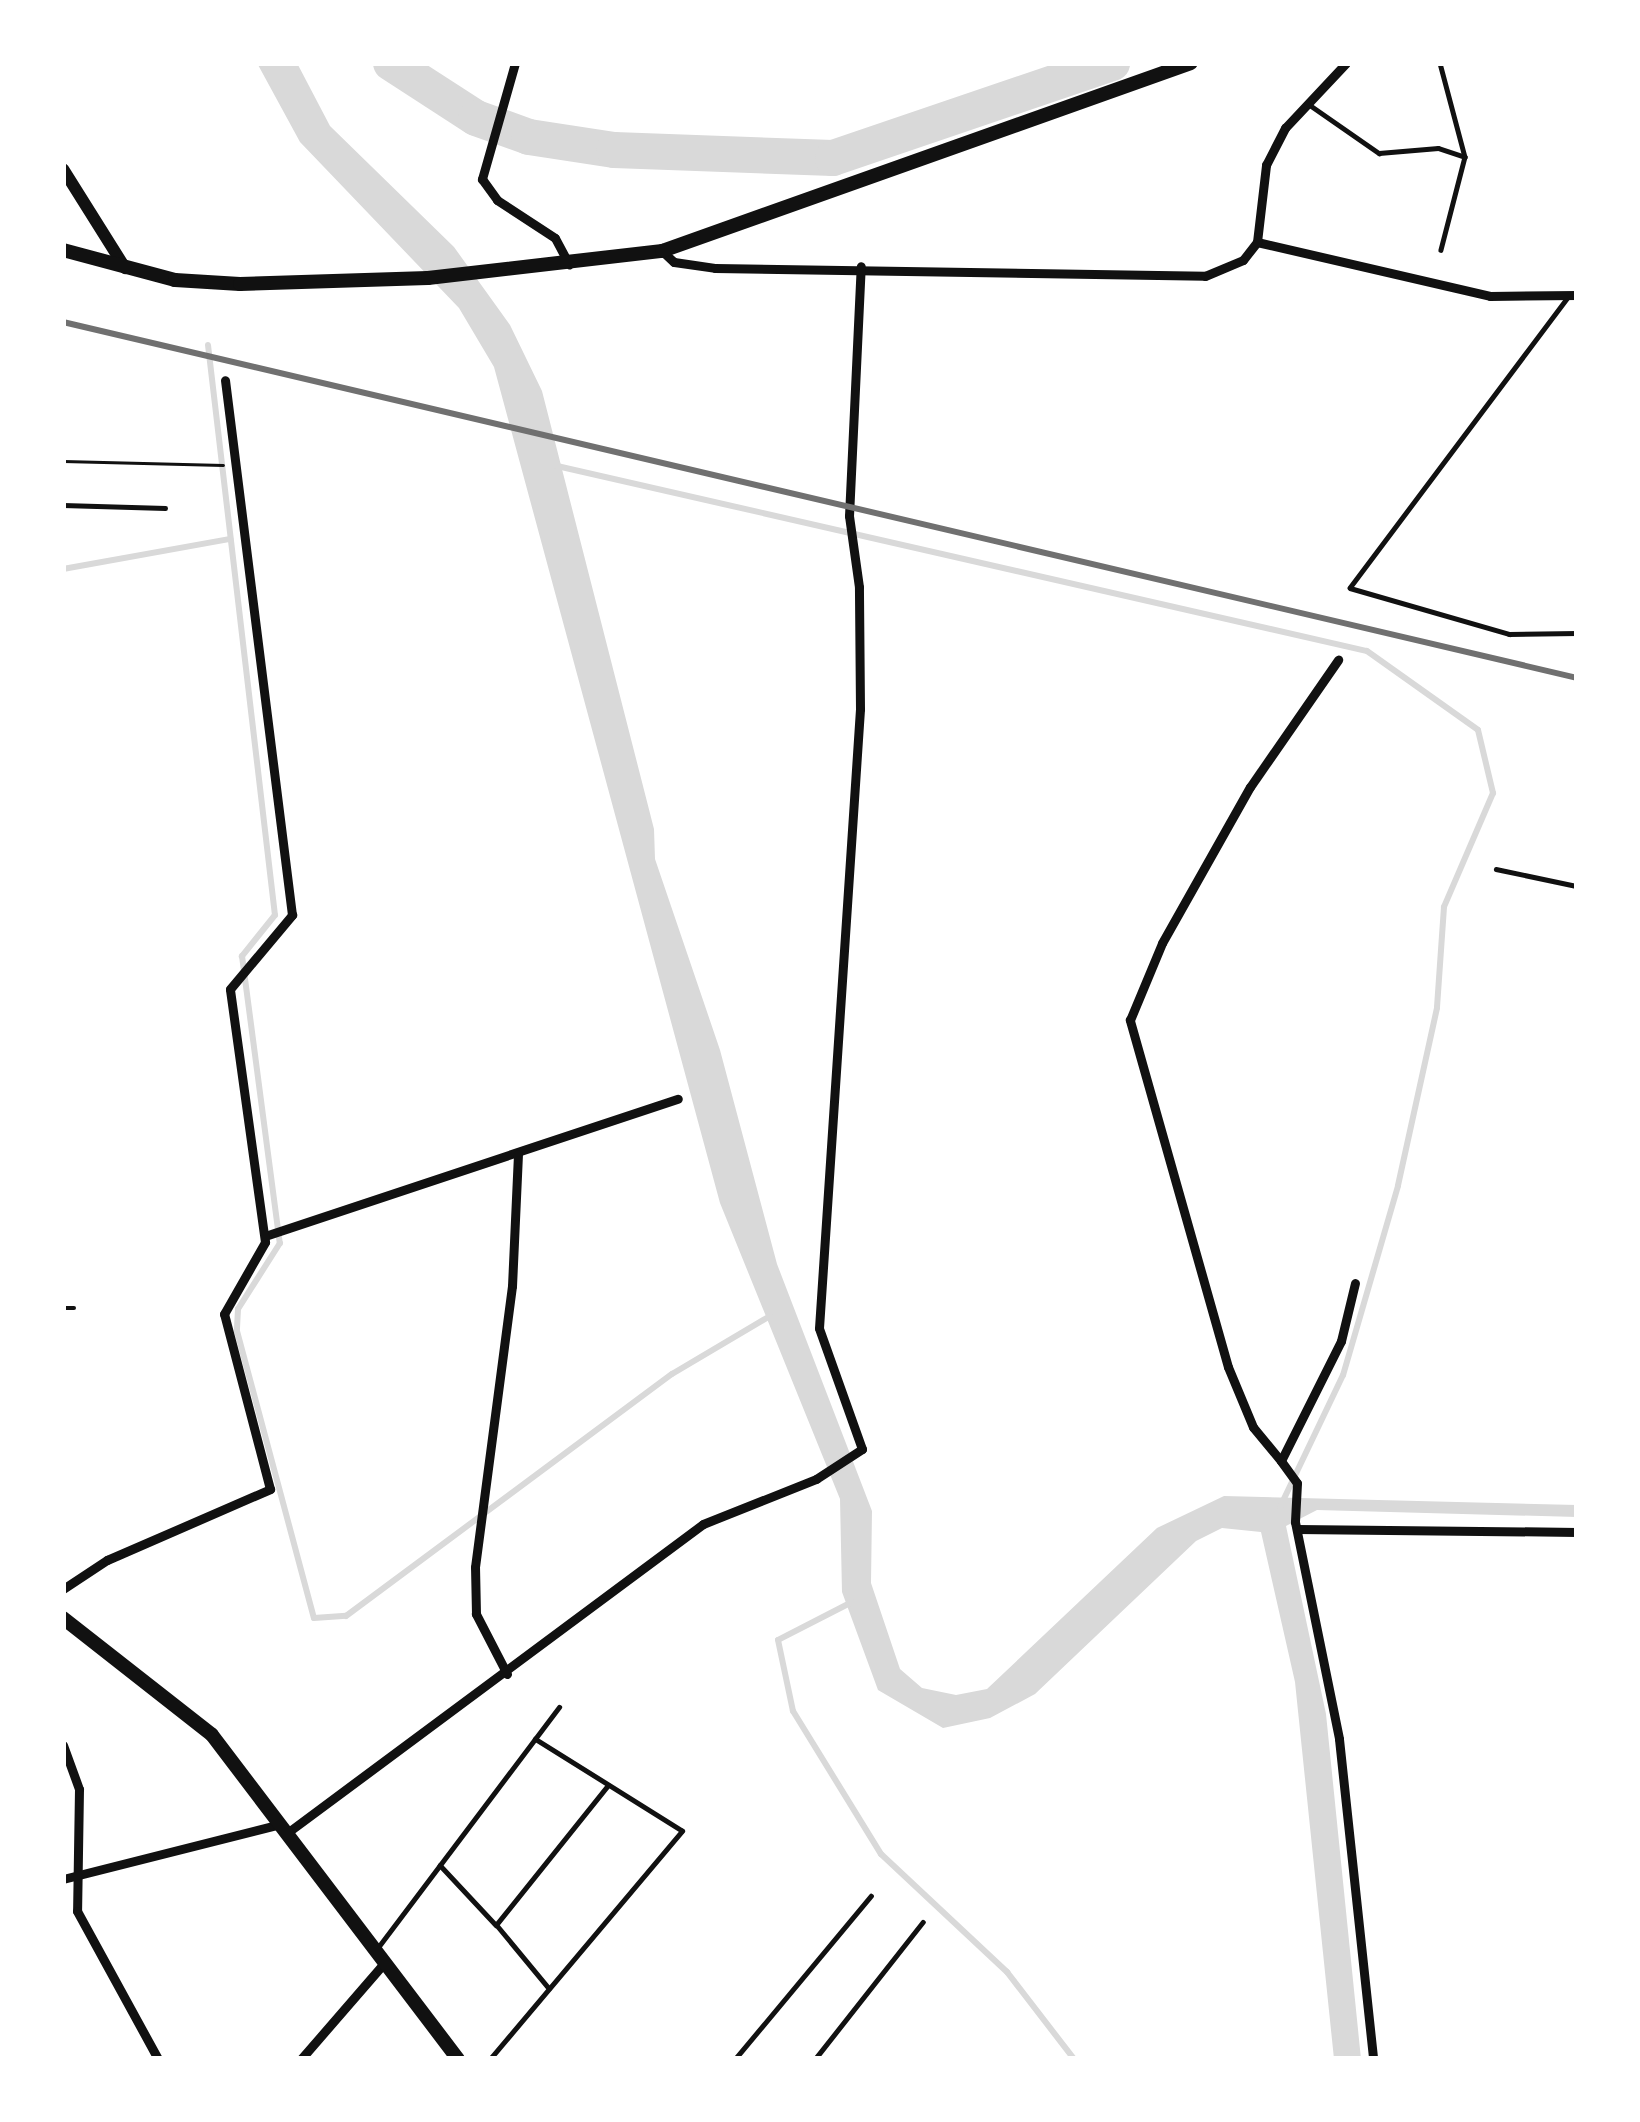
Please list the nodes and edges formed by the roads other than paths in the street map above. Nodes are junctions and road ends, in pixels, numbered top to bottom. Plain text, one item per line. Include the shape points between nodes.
1 (515, 63) edge
2 (1191, 63) edge
3 (1346, 63) edge
4 (1440, 63) edge
5 (1307, 103) junction
6 (1465, 157) junction
7 (63, 169) edge
8 (1257, 242) junction
9 (63, 250) edge
10 (662, 250) junction
11 (1441, 250) dead end
12 (568, 264) junction
13 (861, 266) junction
14 (125, 268) junction
15 (1574, 295) edge
16 (225, 380) dead end
17 (63, 506) edge
18 (165, 508) dead end
19 (1577, 633) edge
20 (1338, 660) dead end
21 (1496, 868) dead end
22 (1577, 886) edge
23 (678, 1099) dead end
24 (518, 1154) junction
25 (267, 1236) junction
26 (1354, 1283) dead end
27 (63, 1308) edge
28 (74, 1308) dead end
29 (1282, 1465) junction
30 (1296, 1526) junction
31 (1577, 1532) edge
32 (63, 1588) edge
33 (63, 1618) edge
34 (507, 1674) junction
35 (559, 1707) dead end
36 (535, 1739) junction
37 (63, 1745) edge
38 (608, 1785) junction
39 (284, 1829) junction
40 (440, 1865) junction
41 (68, 1877) edge
42 (871, 1896) dead end
43 (923, 1922) dead end
44 (496, 1925) junction
45 (381, 1956) junction
46 (549, 1989) junction
47 (151, 2057) edge
48 (301, 2059) edge
49 (458, 2059) edge
50 (490, 2059) edge
51 (735, 2059) edge
52 (815, 2059) edge
53 (1373, 2059) edge

1 - 12 street via 489,147 486,190 555,238
2 - 10 main road
3 - 5 street
4 - 6 lane
5 - 6 lane via 1379,153 1438,148
5 - 8 street via 1266,165
6 - 11 lane
7 - 14 street
8 - 13 street via 1243,260 1205,276
8 - 15 street via 1490,296
9 - 14 main road
10 - 12 main road
10 - 13 street via 674,262 715,268
12 - 14 main road via 240,284
13 - 34 street via 850,494 860,709 819,1328 857,1452 823,1475 704,1524
15 - 19 lane via 1350,589 1509,634
16 - 25 street via 292,914 230,989
17 - 18 lane
20 - 29 street via 1250,787 1162,943 1130,1019 1228,1367 1252,1427
21 - 22 lane
23 - 24 street
24 - 25 street
24 - 34 street via 512,1286 476,1567 476,1613
25 - 32 street via 224,1314 270,1489 107,1560
26 - 29 street via 1341,1341
27 - 28 lane
29 - 30 street via 1297,1483
30 - 31 street
30 - 53 street via 1339,1739
33 - 39 main road via 104,1642 212,1735
34 - 39 street
35 - 36 lane
36 - 38 lane
36 - 40 lane
37 - 41 street via 79,1789
38 - 44 lane
38 - 46 lane via 682,1831
39 - 41 street
39 - 45 main road
40 - 44 lane
40 - 45 lane
41 - 47 street via 92,1948
42 - 51 lane
43 - 52 lane
44 - 46 lane
45 - 48 street
45 - 49 main road
46 - 50 lane

